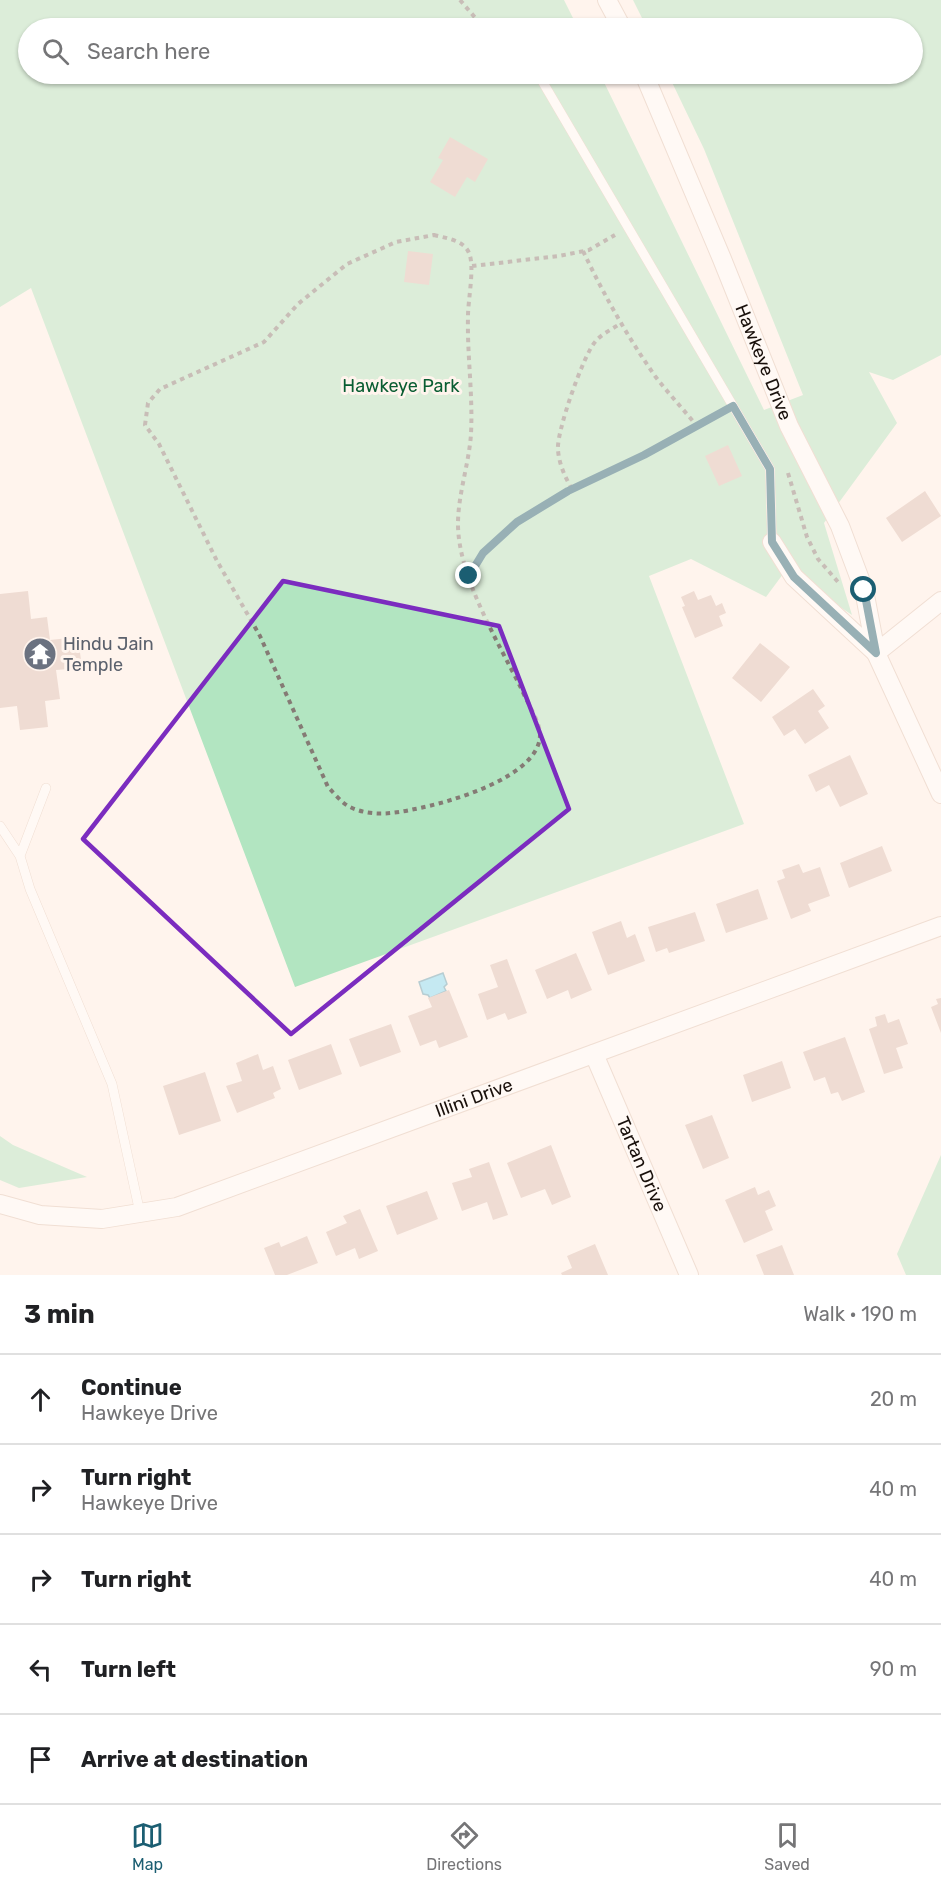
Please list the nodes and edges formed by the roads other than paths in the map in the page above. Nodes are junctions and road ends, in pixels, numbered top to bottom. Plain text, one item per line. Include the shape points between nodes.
1 (607, 0) edge
2 (617, 18) edge
3 (544, 84) edge
4 (648, 84) edge
5 (772, 542) joint
6 (941, 601) edge
7 (876, 653) junction
8 (46, 788) dead end
9 (941, 794) edge
10 (0, 826) edge
11 (20, 856) junction
12 (941, 926) edge
13 (594, 1054) junction
14 (0, 1204) edge
15 (140, 1213) junction
16 (689, 1275) edge

1 - 2 street
3 - 5 lane via 770,469
4 - 7 street, Hawkeye Drive via 789,426 840,526 864,590
5 - 7 street, Hawkeye Drive via 794,577
6 - 7 street
7 - 9 street, Hawkeye Drive
8 - 11 lane
10 - 11 lane
11 - 15 lane via 30,889 112,1084
12 - 13 street, Illini Drive
13 - 15 street, Illini Drive via 177,1207
13 - 16 street, Tartan Drive
14 - 15 street, Illini Drive via 40,1215 102,1219

